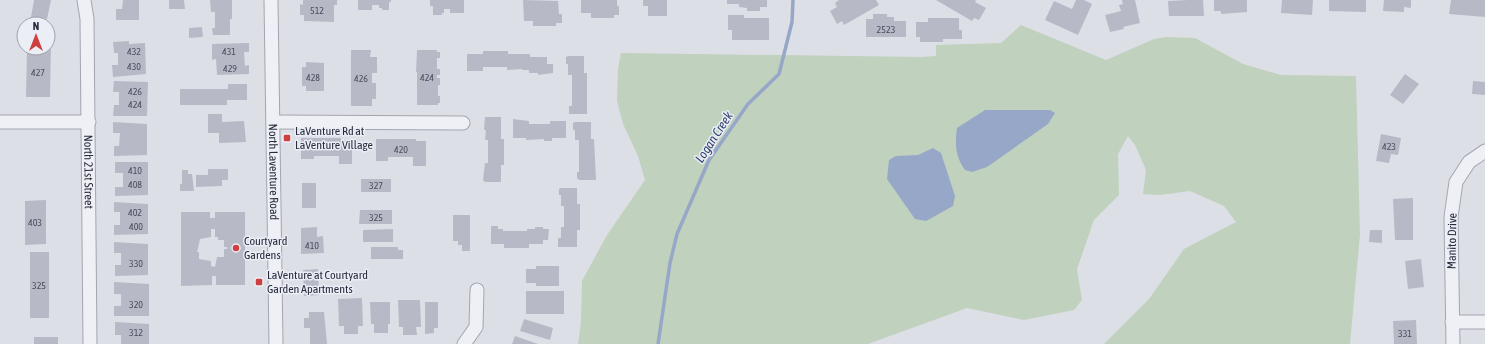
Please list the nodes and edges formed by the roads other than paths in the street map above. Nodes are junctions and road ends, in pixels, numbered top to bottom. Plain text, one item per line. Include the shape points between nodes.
1 (84, 0) edge
2 (271, 0) edge
3 (0, 122) edge
4 (89, 122) junction
5 (274, 122) junction
6 (463, 123) dead end
7 (1485, 150) edge
8 (478, 290) dead end
9 (1452, 322) junction
10 (1485, 322) edge
11 (90, 344) edge
12 (276, 344) edge
13 (464, 344) edge
14 (1453, 344) edge

1 - 4 street, North 21st Street via 87,19
2 - 5 street, North Laventure Road
3 - 4 street
4 - 11 street, North 21st Street
5 - 6 street
5 - 12 street, North Laventure Road
7 - 9 street, Manito Drive via 1469,162 1456,182 1451,217
8 - 13 street via 476,327
9 - 10 street
9 - 14 street, Manito Drive

